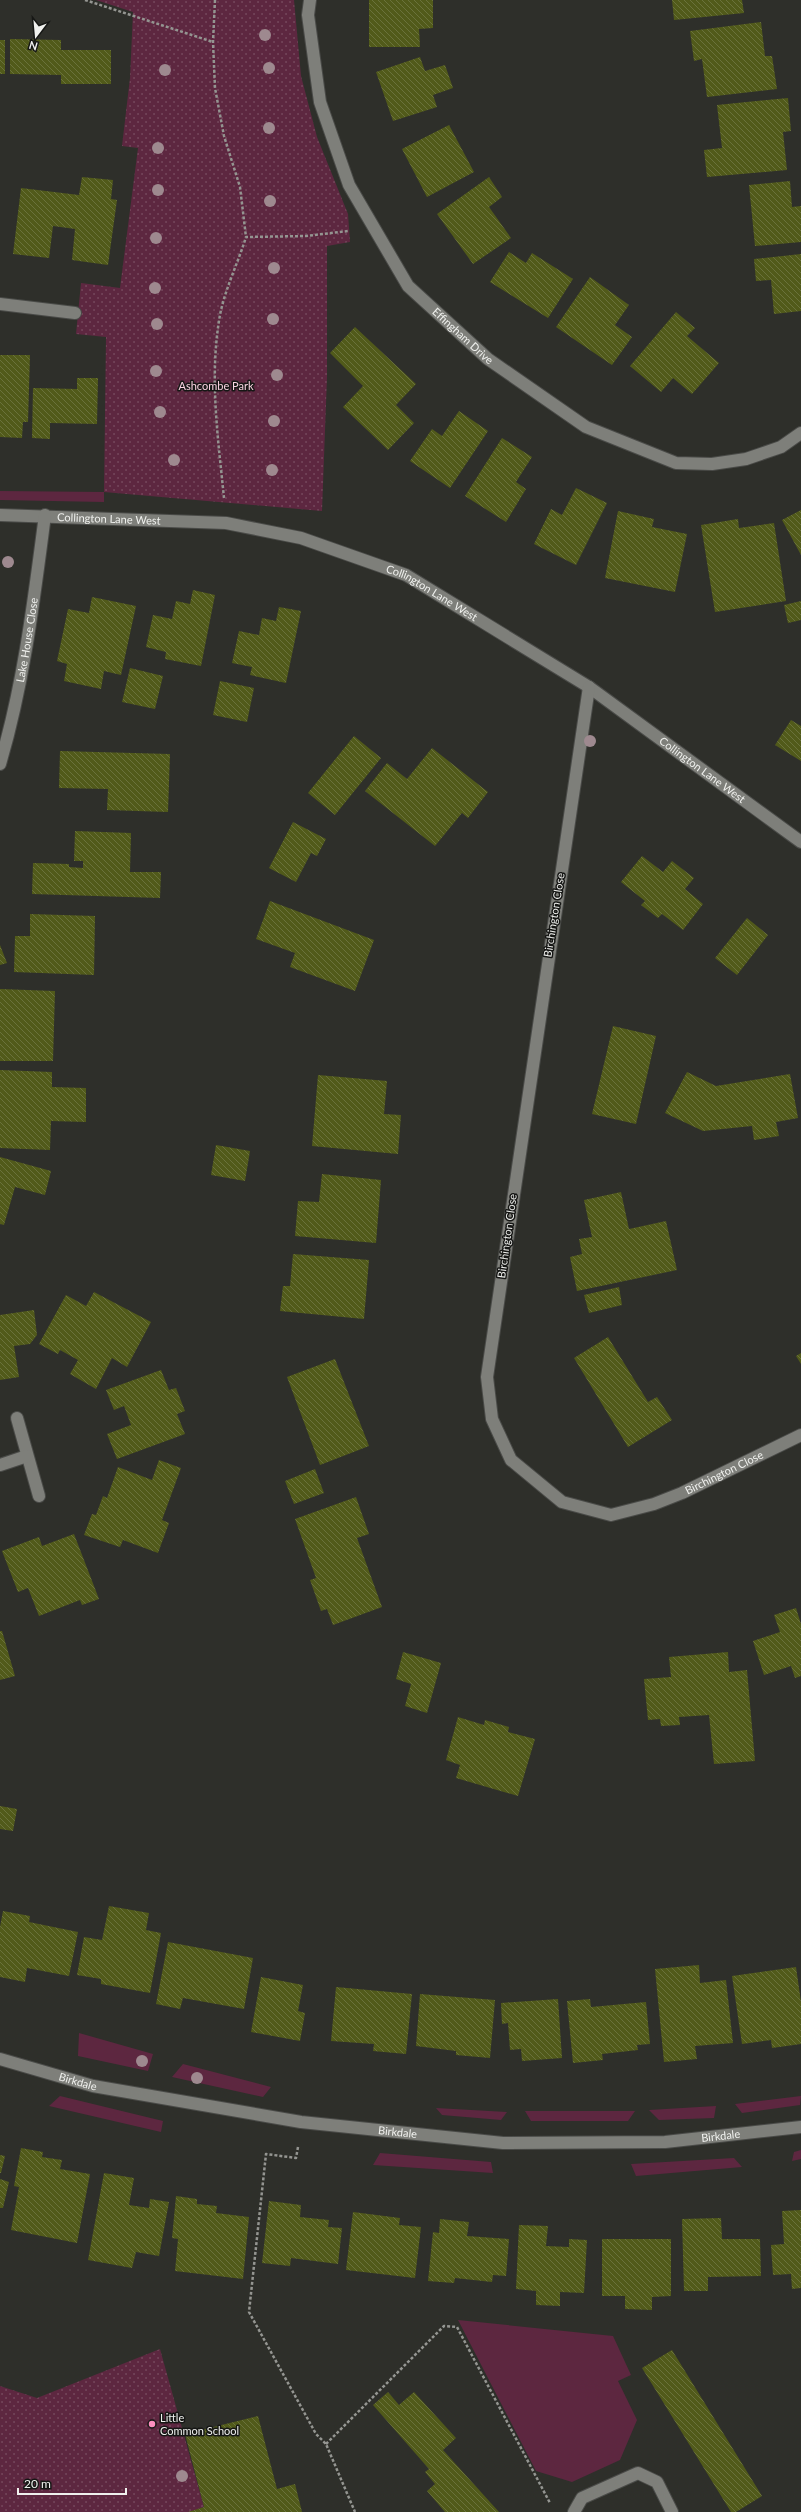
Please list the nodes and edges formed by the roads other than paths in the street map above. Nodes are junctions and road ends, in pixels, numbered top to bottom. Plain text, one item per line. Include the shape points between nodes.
1 (310, 0) edge
2 (0, 304) edge
3 (75, 313) dead end
4 (801, 433) edge
5 (0, 515) edge
6 (45, 515) junction
7 (589, 687) junction
8 (0, 764) edge
9 (801, 842) edge
10 (17, 1418) dead end
11 (801, 1435) edge
12 (28, 1456) junction
13 (0, 1465) edge
14 (39, 1496) dead end
15 (0, 2059) edge
16 (801, 2127) edge
17 (574, 2512) edge
18 (672, 2512) edge

1 - 4 street, Effingham Drive via 308,15 320,102 349,185 408,286 488,359 586,427 676,463 712,464 746,459 781,447
2 - 3 street
5 - 6 street, Collington Lane West
6 - 7 street, Collington Lane West via 226,523 301,538 406,574
6 - 8 street, Lake House Close via 32,616 8,738
7 - 9 street, Collington Lane West
7 - 11 street, Birchington Close via 487,1377 492,1419 511,1460 562,1502 611,1515 654,1504 682,1493
10 - 12 street
12 - 13 street
12 - 14 street
15 - 16 street, Birkdale via 93,2086 301,2122 503,2142 665,2142
17 - 18 street via 582,2498 638,2473 657,2482

